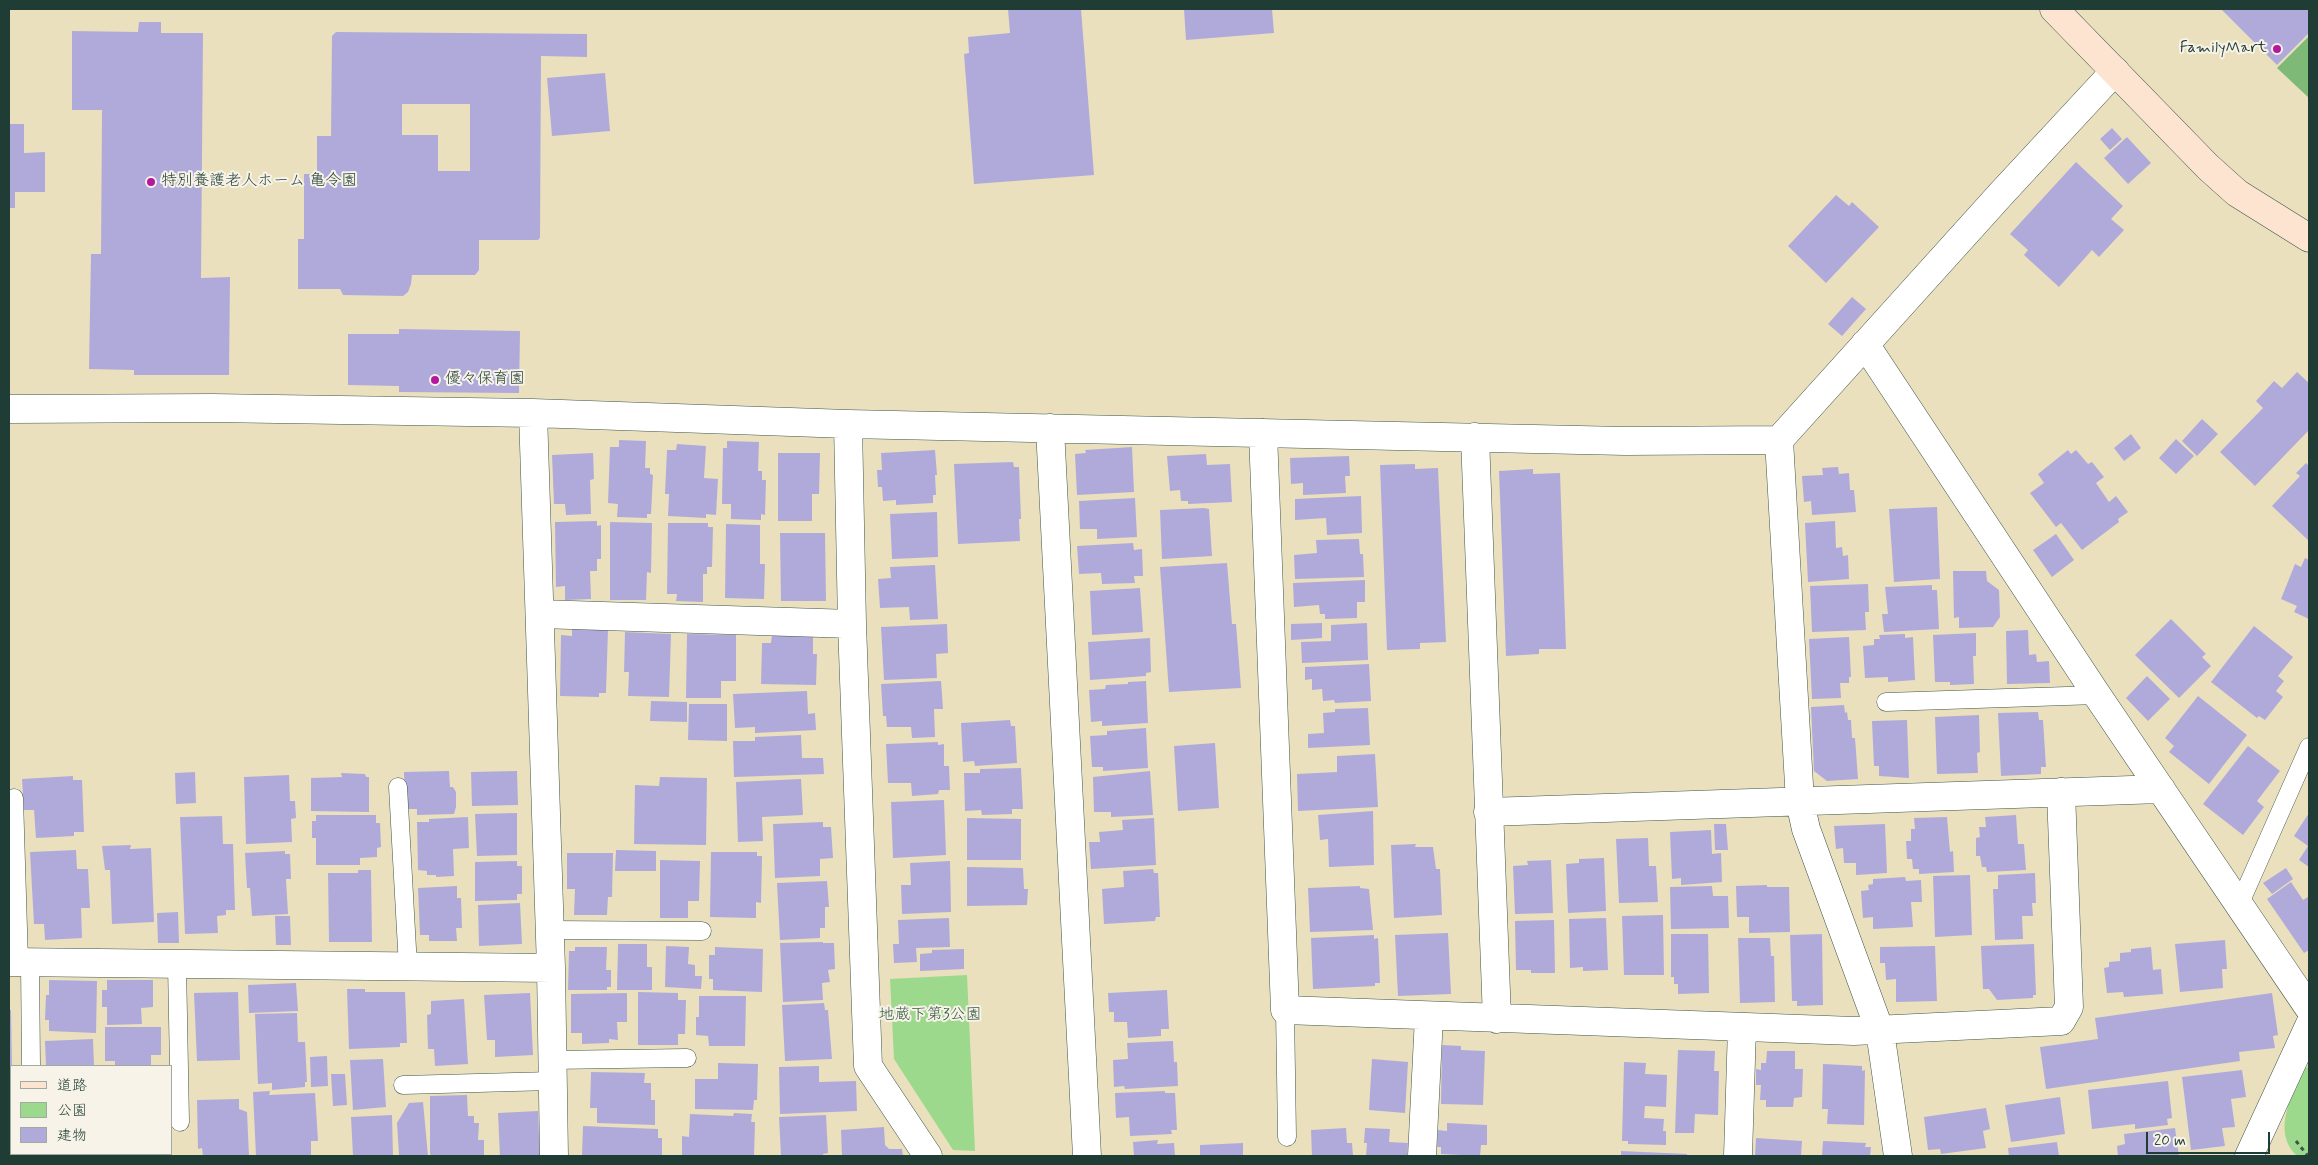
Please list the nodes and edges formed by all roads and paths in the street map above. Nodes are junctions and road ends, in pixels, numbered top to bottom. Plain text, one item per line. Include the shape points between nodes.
1 (2054, 9) edge
2 (2115, 71) junction
3 (2309, 238) edge
4 (1865, 344) junction
5 (9, 409) edge
6 (533, 412) junction
7 (848, 424) junction
8 (1050, 428) junction
9 (1263, 433) junction
10 (1475, 437) junction
11 (1779, 440) junction
12 (540, 614) junction
13 (852, 624) junction
14 (2097, 695) junction
15 (1886, 702) dead end
16 (2309, 747) edge
17 (398, 787) dead end
18 (2161, 788) junction
19 (2061, 792) junction
20 (14, 798) dead end
21 (1800, 802) junction
22 (1488, 812) junction
23 (2240, 903) junction
24 (550, 930) junction
25 (702, 931) dead end
26 (19, 962) edge
27 (177, 964) junction
28 (408, 966) junction
29 (551, 968) junction
30 (2309, 1008) edge
31 (1285, 1010) junction
32 (1429, 1017) junction
33 (1497, 1019) junction
34 (2309, 1026) edge
35 (1742, 1027) junction
36 (1880, 1031) junction
37 (687, 1058) dead end
38 (31, 1065) edge
39 (552, 1070) junction
40 (403, 1085) dead end
41 (180, 1122) dead end
42 (1287, 1137) dead end
43 (554, 1156) edge
44 (928, 1156) edge
45 (1087, 1156) edge
46 (1422, 1156) edge
47 (1738, 1156) edge
48 (1898, 1156) edge
49 (2249, 1156) edge

1 - 2 street
2 - 3 street via 2230,186
2 - 4 street
4 - 11 street
4 - 14 street
5 - 6 street
6 - 7 street
6 - 12 street
7 - 8 street
7 - 13 street
8 - 9 street
8 - 45 street
9 - 10 street
9 - 31 street
10 - 11 street via 1625,441
10 - 22 street
11 - 21 street
12 - 13 street
12 - 24 street
13 - 44 street via 868,1066
14 - 15 lane
14 - 18 street
16 - 23 lane
17 - 28 lane
18 - 19 street
18 - 23 street
19 - 21 street
19 - 36 street via 2069,1007 2060,1021
20 - 26 lane
21 - 22 street
21 - 36 street via 1806,829
22 - 33 street
23 - 30 street
24 - 25 lane
24 - 29 street
26 - 27 street
26 - 38 lane
27 - 28 street
27 - 41 lane
28 - 29 street
29 - 39 street
31 - 32 street
31 - 42 lane
32 - 33 street
32 - 46 street
33 - 35 street
34 - 49 street
35 - 36 street
35 - 47 street
36 - 48 street
37 - 39 lane
39 - 40 lane
39 - 43 street

